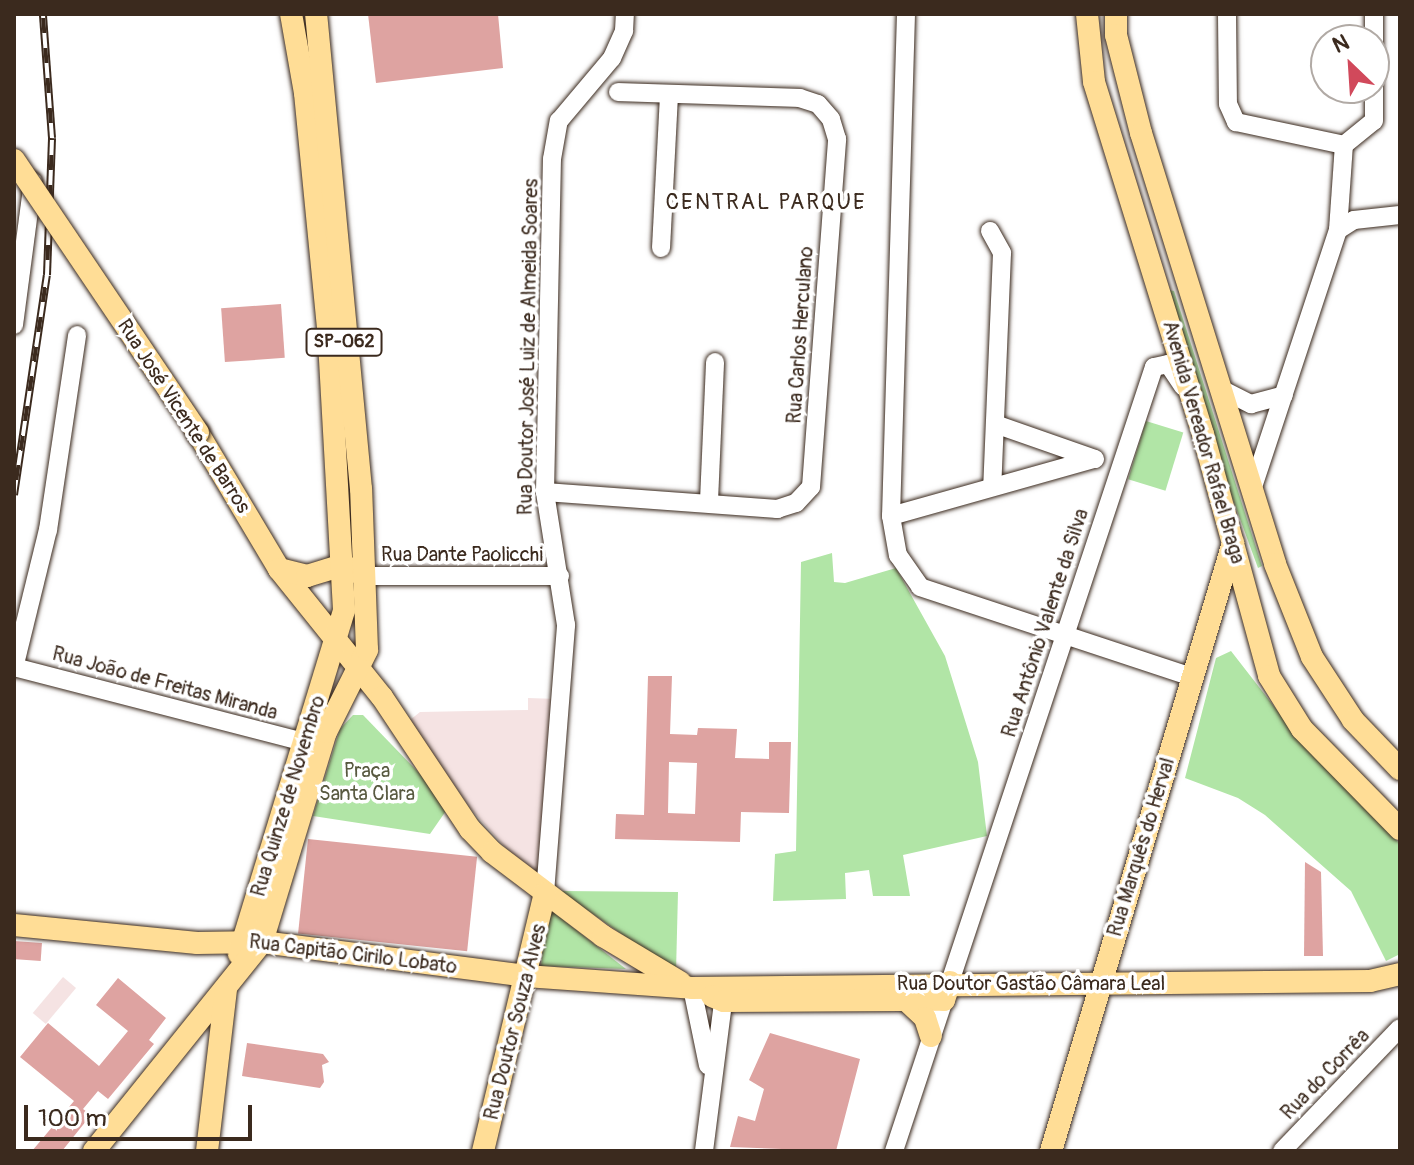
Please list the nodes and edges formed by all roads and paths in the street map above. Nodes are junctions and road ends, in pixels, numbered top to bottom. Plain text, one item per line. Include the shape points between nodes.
1 (291, 14) edge
2 (316, 14) edge
3 (625, 14) edge
4 (906, 14) edge
5 (1087, 14) edge
6 (1116, 14) edge
7 (1227, 14) edge
8 (1374, 14) edge
9 (618, 92) dead end
10 (669, 95) junction
11 (1102, 106) junction
12 (1141, 133) junction
13 (1344, 145) junction
14 (14, 160) edge
15 (34, 174) dead end
16 (1124, 177) junction
17 (1161, 200) junction
18 (1400, 215) edge
19 (1338, 230) junction
20 (990, 231) dead end
21 (20, 241) edge
22 (661, 248) dead end
23 (14, 325) edge
24 (77, 335) dead end
25 (715, 362) dead end
26 (1219, 388) junction
27 (1284, 395) junction
28 (995, 424) junction
29 (1203, 434) junction
30 (1094, 459) junction
31 (1119, 468) junction
32 (992, 487) junction
33 (1252, 490) junction
34 (545, 492) junction
35 (709, 501) junction
36 (891, 516) junction
37 (1233, 543) junction
38 (1275, 564) junction
39 (343, 565) junction
40 (279, 569) junction
41 (1242, 572) junction
42 (364, 576) junction
43 (560, 576) junction
44 (1065, 634) junction
45 (336, 645) junction
46 (14, 667) edge
47 (359, 668) junction
48 (1192, 677) junction
49 (304, 742) junction
50 (1400, 769) edge
51 (1400, 829) edge
52 (545, 893) junction
53 (14, 925) edge
54 (253, 941) junction
55 (1400, 974) edge
56 (526, 976) junction
57 (1370, 981) junction
58 (1100, 983) junction
59 (692, 988) junction
60 (947, 991) junction
61 (225, 992) junction
62 (725, 993) junction
63 (1400, 994) edge
64 (908, 1002) junction
65 (1400, 1028) edge
66 (931, 1036) junction
67 (711, 1079) junction
68 (94, 1151) edge
69 (207, 1151) edge
70 (483, 1151) edge
71 (704, 1151) edge
72 (894, 1151) edge
73 (1051, 1151) edge
74 (1282, 1151) edge

1 - 39 main road, SP-062 via 305,93 329,338
2 - 42 main road, SP-062 via 361,489
3 - 34 street, Rua Doutor José Luiz de Almeida Soares via 612,58 559,121 552,159
4 - 36 street
5 - 11 main road, Avenida Vereador Rafael Braga via 1087,41
6 - 12 main road, Avenida Vereador Rafael Braga via 1116,35
7 - 13 street via 1228,104 1236,122
8 - 13 street via 1374,121
9 - 10 street, Rua Carlos Herculano
10 - 22 street
10 - 35 street, Rua Carlos Herculano via 800,98 818,104 831,119 837,139 811,487 796,503 777,509
11 - 12 main road via 1122,138
11 - 16 main road, Avenida Vereador Rafael Braga
12 - 17 main road, Avenida Vereador Rafael Braga
13 - 19 street
14 - 40 main road, Rua José Vicente de Barros, bridge via 198,433
15 - 21 street
16 - 17 main road via 1141,167
16 - 29 main road, Avenida Vereador Rafael Braga
17 - 26 main road, Avenida Vereador Rafael Braga
18 - 19 street via 1354,220
19 - 27 street
20 - 28 street via 1002,253
21 - 23 street
24 - 46 street via 48,530
25 - 35 street
26 - 27 street via 1251,404
26 - 33 main road, Avenida Vereador Rafael Braga
27 - 33 street
28 - 30 street
28 - 32 street
29 - 31 street, Rua Antônio Valente da Silva via 1177,373 1168,364 1154,367
29 - 37 main road, Avenida Vereador Rafael Braga
30 - 31 street
30 - 32 street
31 - 44 street, Rua Antônio Valente da Silva
32 - 36 street
33 - 38 main road, Avenida Vereador Rafael Braga
34 - 35 street
34 - 43 street, Rua Doutor José Luiz de Almeida Soares via 550,546
36 - 44 street via 898,555 920,587
37 - 41 main road, Avenida Vereador Rafael Braga
37 - 48 main road, Rua Marquês do Herval
38 - 41 main road via 1259,577
38 - 50 main road, Avenida Vereador Rafael Braga via 1318,667 1353,720
39 - 40 main road via 307,576
39 - 42 main road
39 - 45 main road, SP-062 via 344,610
40 - 45 main road, Rua José Vicente de Barros
41 - 51 main road, Avenida Vereador Rafael Braga via 1269,676 1283,703 1329,759
42 - 43 street, Rua Dante Paolicchi
42 - 47 main road, SP-062 via 367,650
43 - 52 street, Rua Doutor José Luiz de Almeida Soares via 566,625
44 - 48 street
44 - 60 street, Rua Antônio Valente da Silva
45 - 47 main road, Rua José Vicente de Barros
45 - 49 main road, Rua Quinze de Novembro / SP-062
46 - 49 street, Rua João de Freitas Miranda
47 - 52 main road, Rua José Vicente de Barros via 470,829
47 - 54 main road, Rua Quinze de Novembro / SP-062 via 326,732
48 - 58 main road, Rua Marquês do Herval
49 - 54 main road, Rua Quinze de Novembro / SP-062
52 - 56 main road, Rua Doutor Souza Alves
52 - 59 main road, Rua José Vicente de Barros via 635,957
53 - 54 main road, Rua Capitão Cirilo Lobato via 197,943
54 - 56 main road, Rua Capitão Cirilo Lobato
54 - 61 main road, Rua Quinze de Novembro / SP-062
55 - 57 main road, Rua Doutor Gastão Câmara Leal
56 - 59 main road, Rua Capitão Cirilo Lobato
56 - 70 main road, Rua Doutor Souza Alves
57 - 58 main road, Rua Doutor Gastão Câmara Leal
57 - 63 main road, Rua Doutor Gastão Câmara Leal
58 - 60 main road, Rua Doutor Gastão Câmara Leal
58 - 73 main road, Rua Marquês do Herval
59 - 62 main road
59 - 67 street
60 - 62 main road, Rua Doutor Gastão Câmara Leal
60 - 64 main road
60 - 66 street, Rua Antônio Valente da Silva
61 - 68 main road, SP-062
61 - 69 main road, Rua Quinze de Novembro
62 - 64 main road
62 - 67 street
64 - 66 main road via 925,1018
65 - 74 street, Rua do Corrêa
66 - 72 street, Rua Antônio Valente da Silva
67 - 71 street

